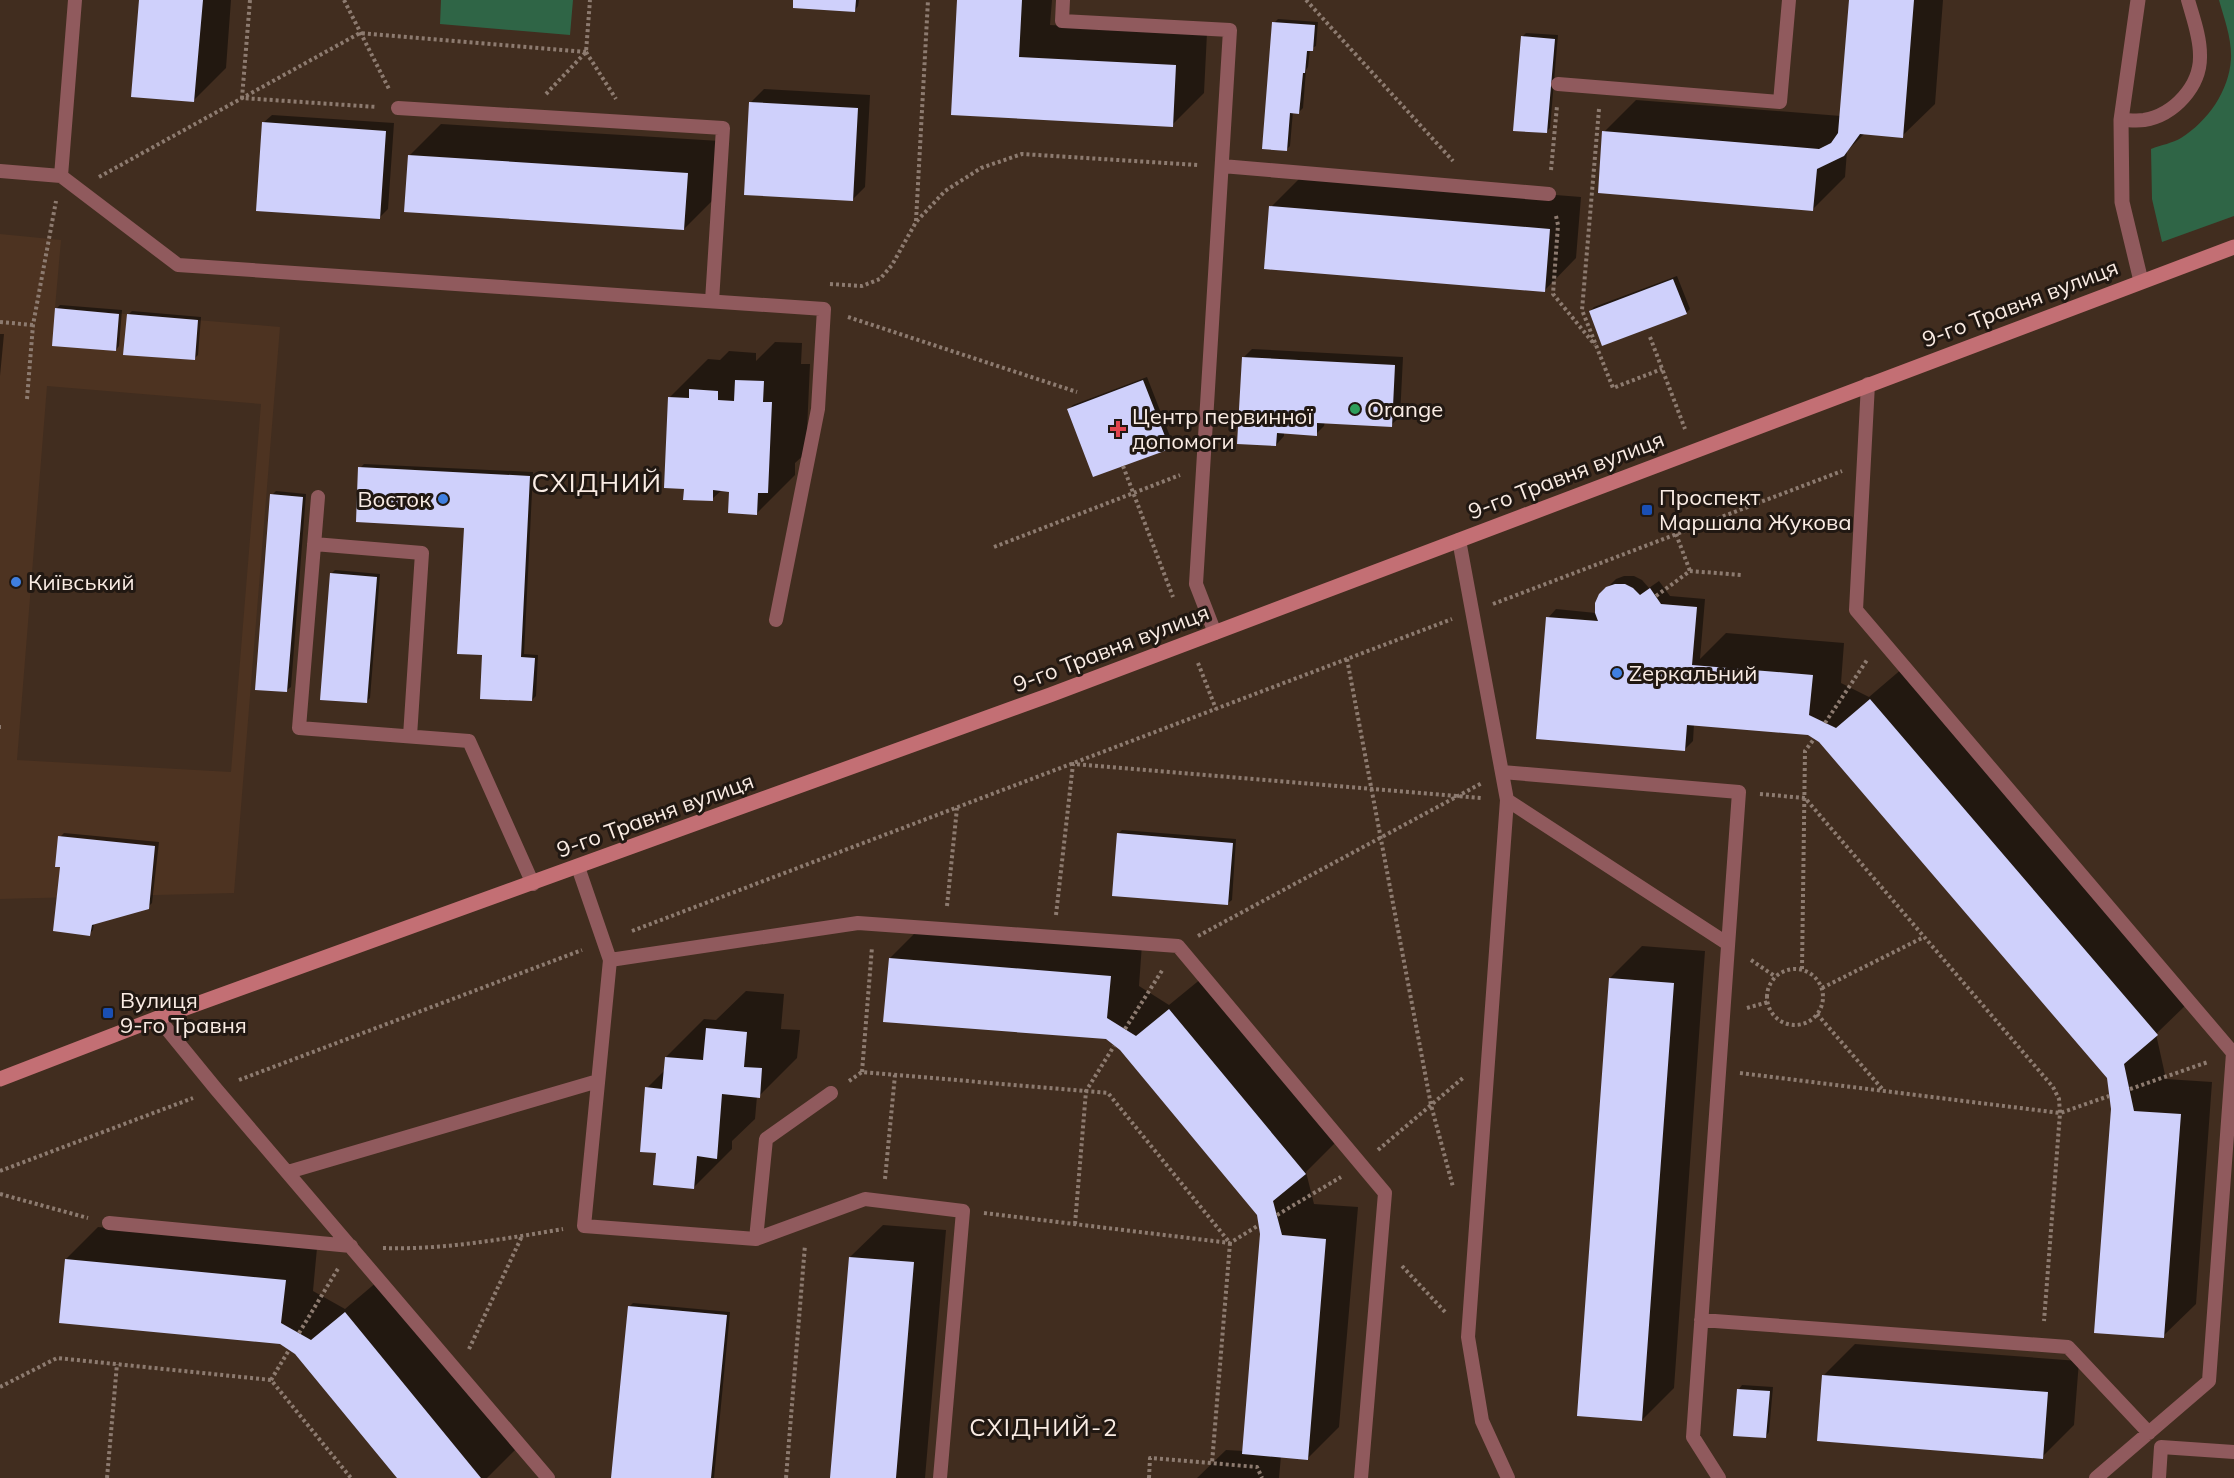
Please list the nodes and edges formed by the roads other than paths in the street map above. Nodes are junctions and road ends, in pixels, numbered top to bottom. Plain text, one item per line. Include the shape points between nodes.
1 (75, 0) edge
2 (1063, 0) edge
3 (1789, 0) edge
4 (2138, 0) edge
5 (2188, 0) edge
6 (1558, 84) road end
7 (398, 108) road end
8 (2121, 120) junction
9 (1222, 166) junction
10 (0, 171) edge
11 (60, 176) junction
12 (1549, 194) road end
13 (2234, 247) edge
14 (2141, 281) junction
15 (712, 302) junction
16 (1868, 384) junction
17 (318, 497) dead end
18 (1459, 540) junction
19 (314, 544) junction
20 (776, 620) dead end
21 (1215, 633) junction
22 (410, 736) junction
23 (1502, 772) junction
24 (1507, 800) junction
25 (578, 867) junction
26 (533, 884) junction
27 (1728, 944) junction
28 (610, 960) junction
29 (158, 1018) junction
30 (2234, 1054) edge
31 (0, 1079) edge
32 (598, 1081) junction
33 (831, 1093) dead end
34 (288, 1172) junction
35 (110, 1223) road end
36 (756, 1239) junction
37 (351, 1246) junction
38 (1701, 1320) junction
39 (2149, 1433) junction
40 (2234, 1452) edge
41 (548, 1478) edge
42 (940, 1478) edge
43 (1361, 1478) edge
44 (1509, 1478) edge
45 (1719, 1478) edge
46 (2096, 1478) edge
47 (2159, 1478) edge

1 - 11 lane
2 - 9 lane via 1062,21 1230,30
3 - 6 lane via 1780,102
4 - 8 street
5 - 8 lane via 2201,57 2196,79 2183,98 2165,112 2144,120
7 - 15 lane via 723,128
8 - 14 street via 2122,202
9 - 12 lane
9 - 21 lane via 1196,584
10 - 11 lane
11 - 15 lane via 178,265
13 - 14 street, 9-го Травня вулиця
14 - 16 street, 9-го Травня вулиця
15 - 20 lane via 824,309 818,409
16 - 18 street, 9-го Травня вулиця
16 - 30 lane via 1856,610
17 - 19 lane
18 - 21 street, 9-го Травня вулиця
18 - 23 lane
19 - 22 lane via 422,553
19 - 22 lane via 299,728
21 - 25 street, 9-го Травня вулиця
22 - 26 lane via 469,741
23 - 24 lane
23 - 27 lane via 1739,792
24 - 27 lane
24 - 44 lane via 1468,1336 1482,1421
25 - 26 street, 9-го Травня вулиця
25 - 28 lane
26 - 29 street, 9-го Травня вулиця
27 - 38 lane
28 - 32 lane
28 - 43 lane via 858,922 1178,946 1385,1192
29 - 31 street, 9-го Травня вулиця
29 - 34 lane
30 - 39 lane via 2209,1381
32 - 34 lane
32 - 36 lane via 584,1226
33 - 36 lane via 765,1139
34 - 37 lane
35 - 37 lane
36 - 42 lane via 865,1198 963,1210
37 - 41 lane
38 - 39 lane via 2068,1347
38 - 45 lane via 1693,1437
39 - 46 lane
40 - 47 lane via 2161,1447

